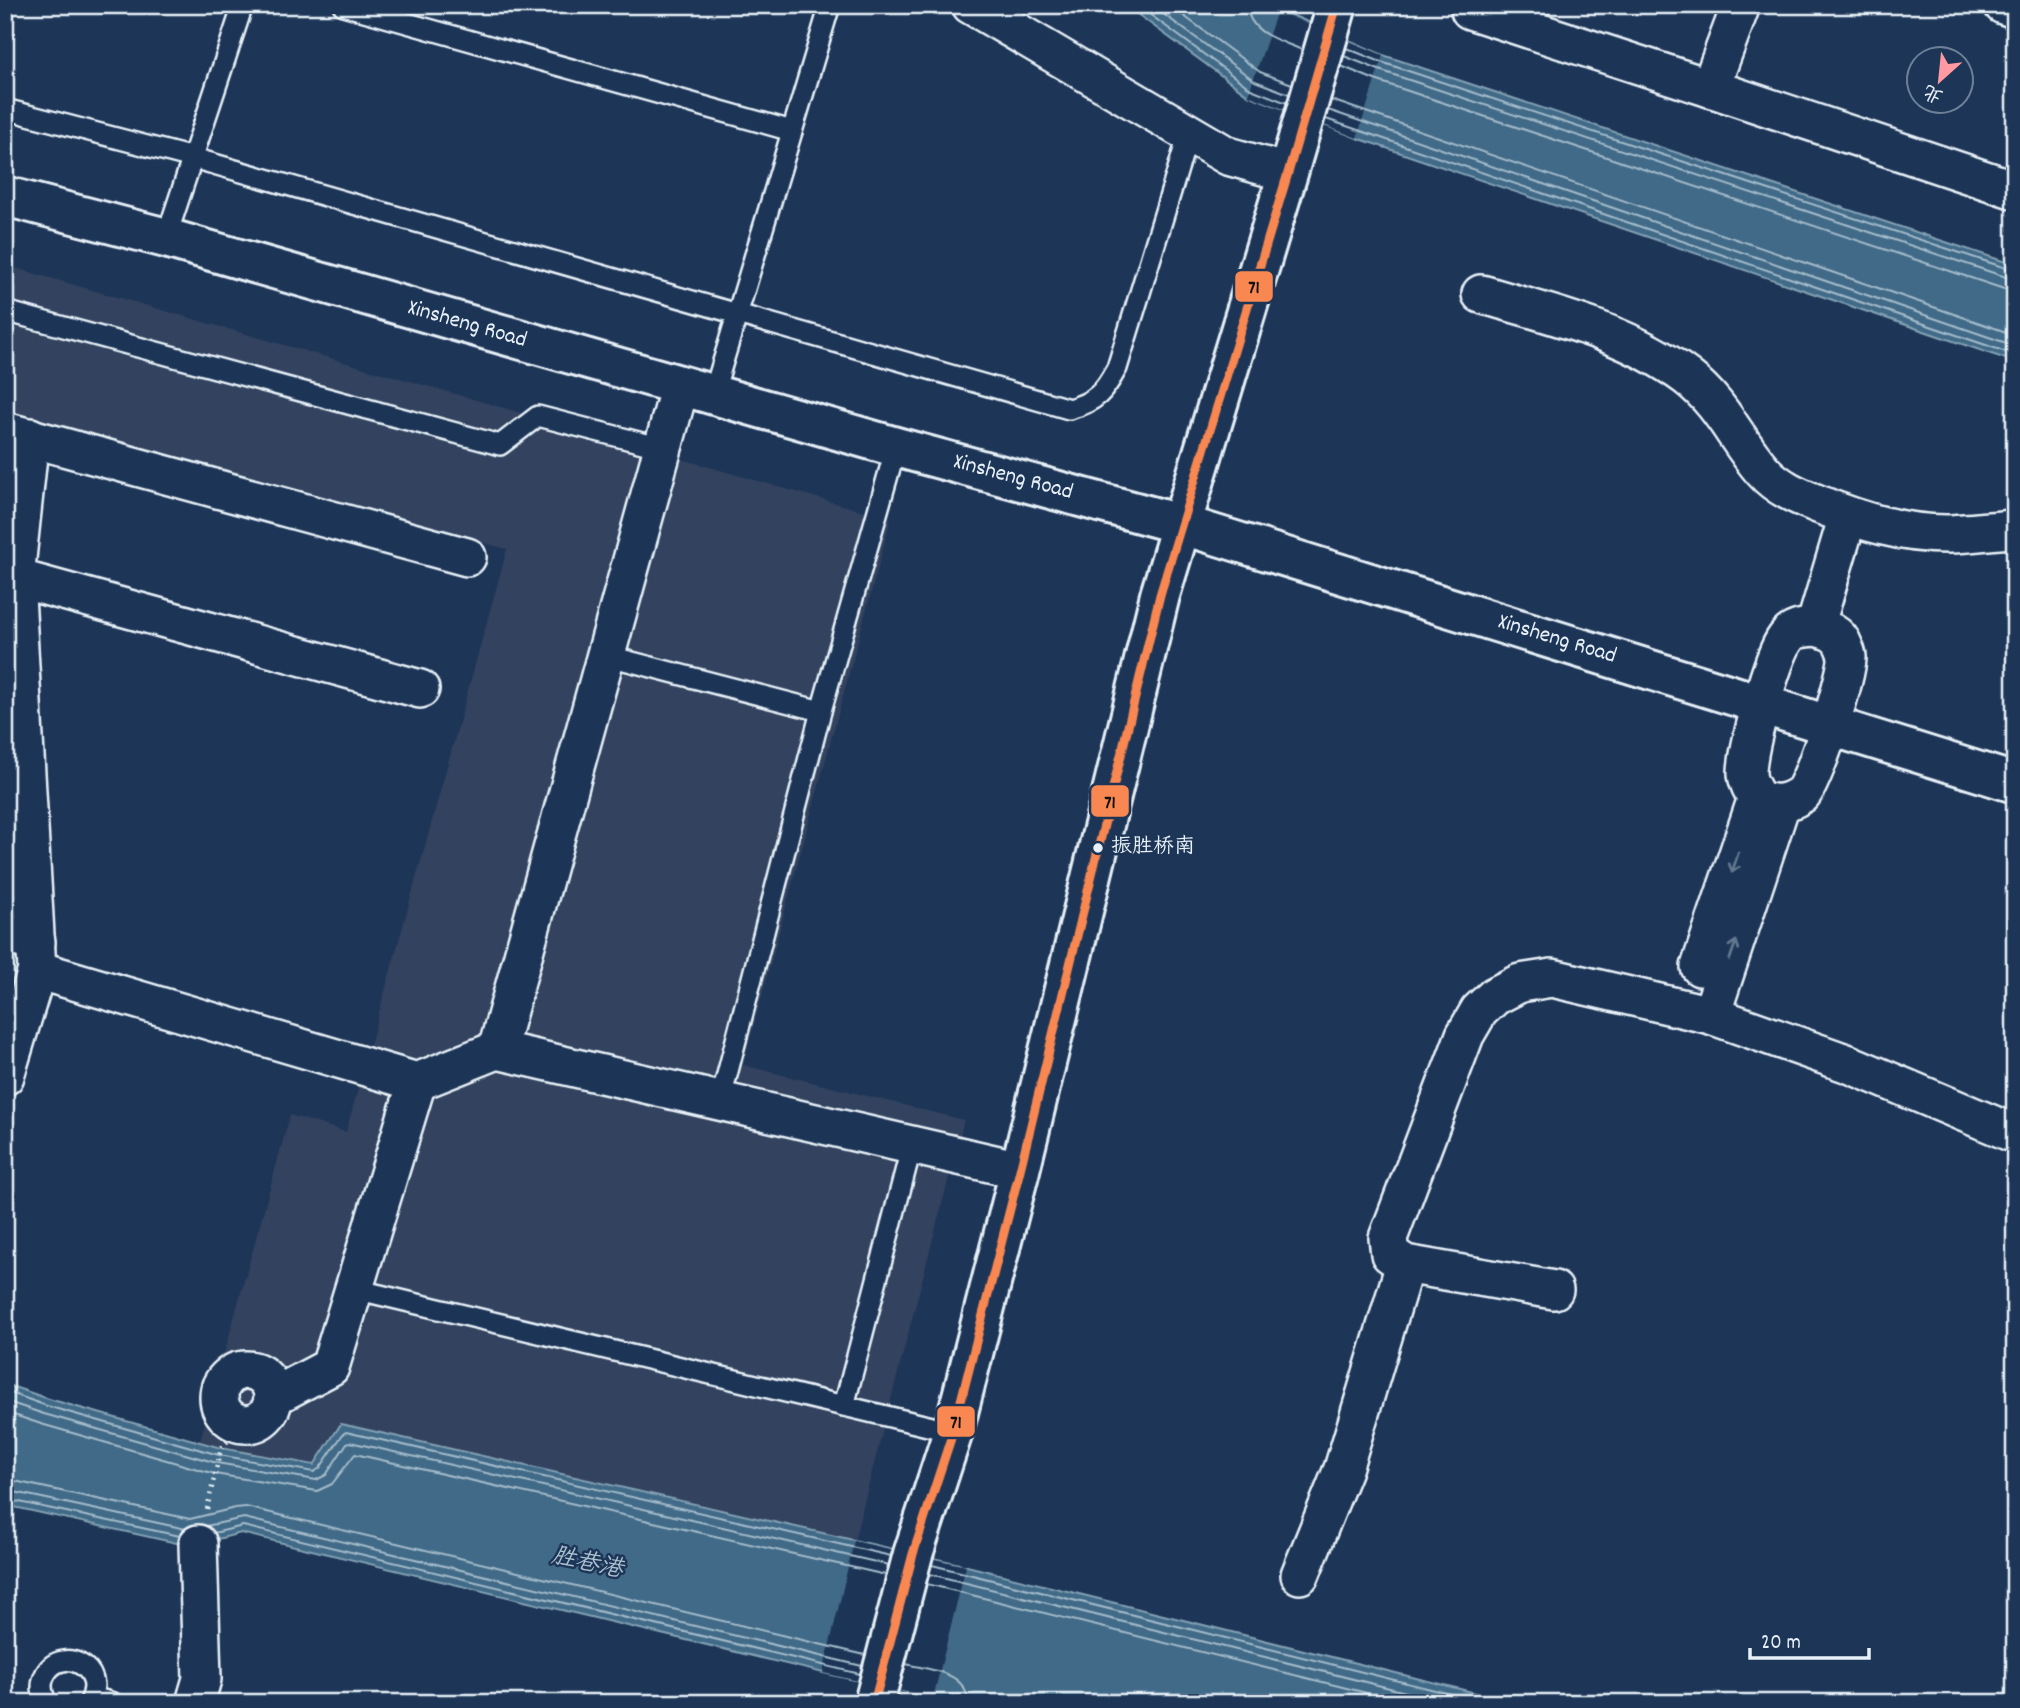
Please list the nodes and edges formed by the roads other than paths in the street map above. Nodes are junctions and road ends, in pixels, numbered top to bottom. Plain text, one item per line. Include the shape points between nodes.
1 (243, 5) edge
2 (343, 5) edge
3 (830, 5) edge
4 (971, 5) edge
5 (1741, 5) edge
6 (2003, 5) edge
7 (2015, 9) edge
8 (1470, 10) dead end
9 (1333, 19) edge
10 (1710, 88) junction
11 (5, 109) edge
12 (792, 131) junction
13 (1189, 133) junction
14 (193, 158) junction
15 (1288, 173) junction
16 (2015, 190) edge
17 (5, 196) edge
18 (166, 238) junction
19 (1481, 294) dead end
20 (5, 311) edge
21 (737, 314) junction
22 (696, 390) junction
23 (18, 434) edge
24 (897, 447) junction
25 (662, 448) junction
26 (1857, 519) junction
27 (1180, 524) junction
28 (2015, 529) edge
29 (467, 557) dead end
30 (10, 576) edge
31 (1824, 629) junction
32 (605, 655) junction
33 (420, 689) dead end
34 (1763, 705) junction
35 (821, 711) junction
36 (1828, 726) junction
37 (15, 757) edge
38 (2015, 783) edge
39 (1769, 801) junction
40 (26, 949) edge
41 (1699, 1011) junction
42 (498, 1050) junction
43 (5, 1076) edge
44 (417, 1082) junction
45 (720, 1102) junction
46 (2015, 1134) edge
47 (912, 1145) junction
48 (1020, 1170) junction
49 (1405, 1264) junction
50 (355, 1289) junction
51 (1554, 1290) dead end
52 (273, 1397) junction
53 (844, 1406) junction
54 (953, 1432) junction
55 (198, 1544) road end
56 (1300, 1575) dead end
57 (876, 1694) edge
58 (91, 1700) edge
59 (47, 1703) edge
60 (113, 1703) edge
61 (195, 1703) edge

1 - 14 lane
2 - 12 lane
3 - 12 lane
4 - 13 street
5 - 10 street
6 - 7 street
8 - 10 street
9 - 15 street
10 - 16 street
11 - 14 lane
12 - 21 lane
13 - 15 street via 1228,156
13 - 21 lane via 1117,368 1106,389 1088,404 1069,409
14 - 18 lane
14 - 21 lane
15 - 27 street
17 - 18 street, Xinsheng Road
18 - 22 street, Xinsheng Road
19 - 26 street via 1592,327 1643,351 1686,377 1715,403 1764,473 1790,492
20 - 25 lane via 500,445 538,416
21 - 22 lane
22 - 24 street, Xinsheng Road
22 - 25 street
23 - 29 street
23 - 30 street
24 - 27 street, Xinsheng Road
24 - 35 lane
25 - 32 street
26 - 28 street via 1927,533
26 - 31 street
27 - 34 street, Xinsheng Road
27 - 48 street
30 - 33 street
30 - 37 street
31 - 34 street via 1799,628 1787,637 1776,657
31 - 36 street via 1843,643 1847,658
32 - 35 lane
32 - 42 street
34 - 36 street, Xinsheng Road
34 - 39 street via 1749,749 1747,776
35 - 45 lane
36 - 38 street, Xinsheng Road
36 - 39 street via 1817,768 1804,793
37 - 40 street
39 - 41 street
40 - 43 street
40 - 44 street
41 - 46 street via 1849,1064
41 - 49 street via 1552,978 1520,983 1495,996 1479,1011 1465,1035 1388,1238 1390,1254
42 - 44 street
42 - 45 street
44 - 50 street
45 - 47 street
47 - 48 street
47 - 53 lane
48 - 54 street
49 - 51 street
49 - 56 street via 1343,1469
50 - 52 street via 330,1367
50 - 53 lane
52 - 52 street via 265,1378 257,1373 239,1371 226,1378 220,1405 236,1422 233,1436 267,1415
53 - 54 lane
54 - 57 street via 913,1554
55 - 61 street via 202,1679
58 - 59 lane via 93,1677 87,1669 62,1661 43,1679
58 - 60 lane

